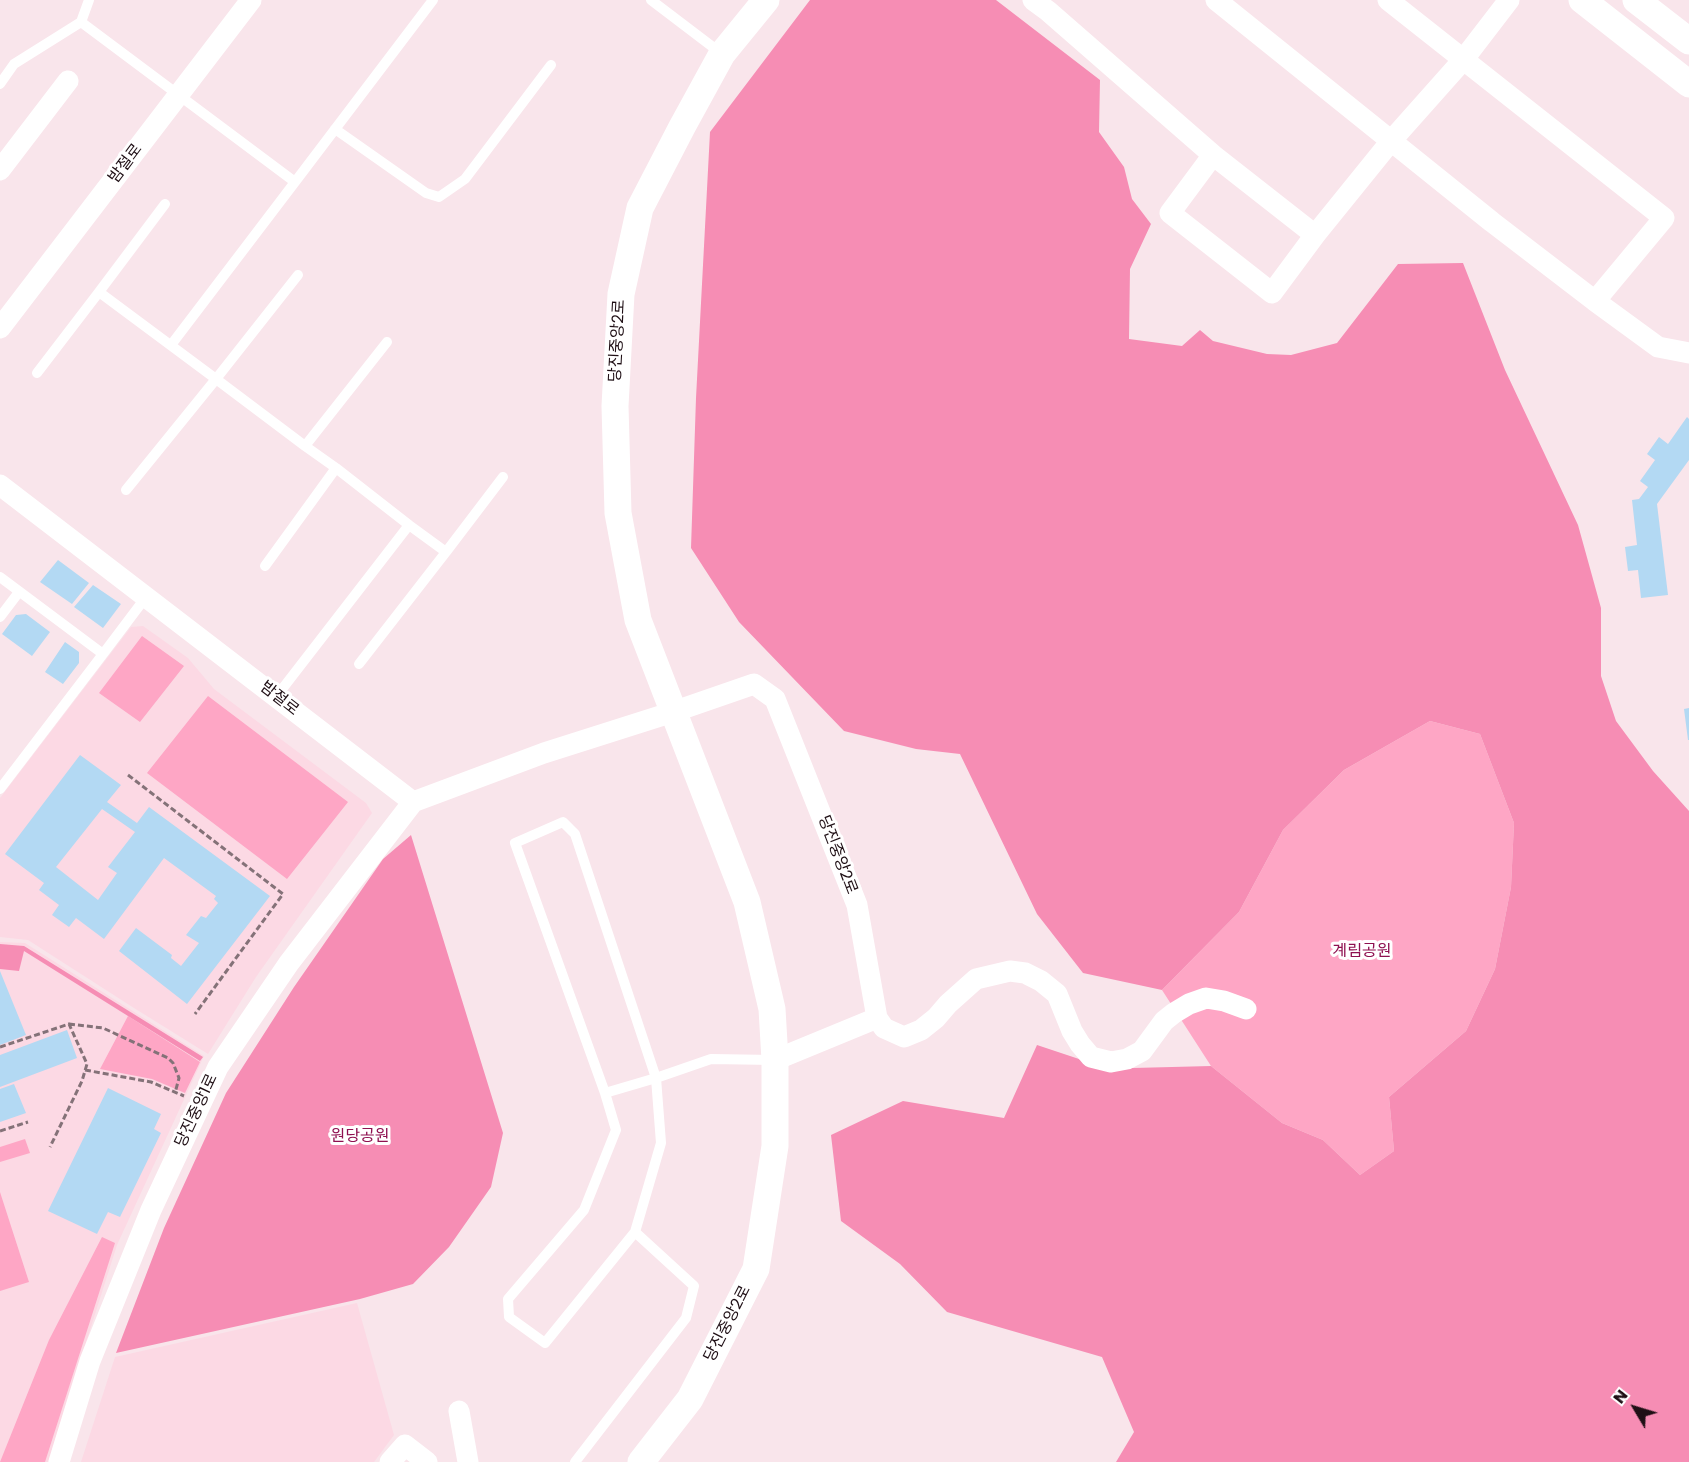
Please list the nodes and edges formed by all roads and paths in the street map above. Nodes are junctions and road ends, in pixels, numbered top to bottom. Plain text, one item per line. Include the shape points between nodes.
1 (89, 0) edge
2 (251, 0) edge
3 (433, 0) edge
4 (651, 0) edge
5 (766, 0) edge
6 (1216, 0) edge
7 (1388, 0) edge
8 (1509, 0) edge
9 (1582, 0) edge
10 (1636, 0) edge
11 (1046, 4) edge
12 (81, 21) junction
13 (1689, 41) edge
14 (722, 54) junction
15 (1463, 60) junction
16 (551, 65) dead end
17 (68, 81) dead end
18 (0, 84) edge
19 (1689, 84) edge
20 (179, 94) junction
21 (335, 129) junction
22 (1391, 141) junction
23 (1213, 155) junction
24 (0, 170) edge
25 (295, 183) junction
26 (165, 204) dead end
27 (1315, 235) junction
28 (298, 275) dead end
29 (99, 292) junction
30 (1595, 301) junction
31 (0, 328) edge
32 (387, 342) dead end
33 (171, 345) junction
34 (1689, 353) edge
35 (37, 373) dead end
36 (216, 379) junction
37 (305, 446) junction
38 (336, 468) junction
39 (503, 477) dead end
40 (0, 484) edge
41 (126, 490) dead end
42 (409, 525) junction
43 (446, 552) junction
44 (265, 566) dead end
45 (0, 577) edge
46 (19, 592) junction
47 (146, 597) junction
48 (0, 617) edge
49 (103, 654) junction
50 (359, 664) dead end
51 (276, 697) junction
52 (673, 712) junction
53 (128, 775) dead end
54 (0, 789) edge
55 (412, 802) junction
56 (1246, 1009) dead end
57 (195, 1014) dead end
58 (878, 1018) junction
59 (69, 1024) junction
60 (0, 1047) edge
61 (775, 1060) junction
62 (85, 1070) junction
63 (656, 1078) junction
64 (176, 1092) junction
65 (605, 1094) junction
66 (189, 1098) dead end
67 (28, 1122) dead end
68 (0, 1131) edge
69 (50, 1147) dead end
70 (634, 1232) junction
71 (459, 1411) dead end
72 (59, 1462) edge
73 (390, 1462) edge
74 (427, 1462) edge
75 (468, 1462) edge
76 (575, 1462) edge
77 (641, 1462) edge

1 - 12 lane
2 - 20 street, 밤절로
3 - 21 lane
4 - 14 lane
5 - 14 street, 당진중앙2로
6 - 22 street
7 - 15 street
8 - 15 street
9 - 19 street
10 - 13 street
11 - 23 street
12 - 18 lane via 14,64
12 - 20 lane
14 - 52 street, 당진중앙2로 via 640,208 621,294 615,406 618,513 638,620
15 - 22 street
15 - 30 street via 1664,218
16 - 21 lane via 465,179 439,197 426,193
17 - 24 street
20 - 25 lane
20 - 31 street, 밤절로
21 - 25 lane
22 - 27 street
22 - 30 street
23 - 27 street
23 - 27 street via 1170,213 1272,293
25 - 33 lane
26 - 29 lane
28 - 36 lane
29 - 33 lane
29 - 35 lane
30 - 34 street via 1658,347
32 - 37 lane
33 - 36 lane
36 - 37 lane
36 - 41 lane
37 - 38 lane
38 - 42 lane
38 - 44 lane
39 - 43 lane
40 - 47 street, 밤절로
42 - 43 lane
42 - 51 lane
43 - 50 lane
45 - 46 lane
46 - 48 lane
46 - 49 lane
47 - 49 lane
47 - 51 street, 밤절로
49 - 54 lane
51 - 55 street, 밤절로
52 - 55 street via 544,753
52 - 58 street, 당진중앙2로 via 754,684 775,699 857,905
52 - 61 street, 당진중앙2로 via 747,902 772,1009
53 - 57 path via 283,894
55 - 72 street, 당진중앙1로 via 289,963 218,1067 151,1210 90,1361
56 - 58 street via 1206,998 1189,1004 1164,1021 1142,1051 1111,1062 1091,1057 1072,1031 1058,994 1025,973 1010,971 976,979 936,1018 904,1037 884,1028
58 - 61 street
59 - 60 path
59 - 62 path via 87,1064
59 - 64 path via 103,1028 168,1058 179,1078
61 - 63 lane via 711,1059
61 - 77 street, 당진중앙2로 via 775,1146 756,1269 690,1399
62 - 64 path via 151,1082
62 - 69 path
63 - 65 lane
63 - 65 lane via 575,834 563,822 515,843
63 - 70 lane via 661,1143
64 - 66 path
65 - 70 lane via 616,1130 584,1210 508,1299 509,1317 545,1343
67 - 68 path
70 - 76 lane via 694,1286 686,1318
71 - 75 street
73 - 74 street via 405,1445

